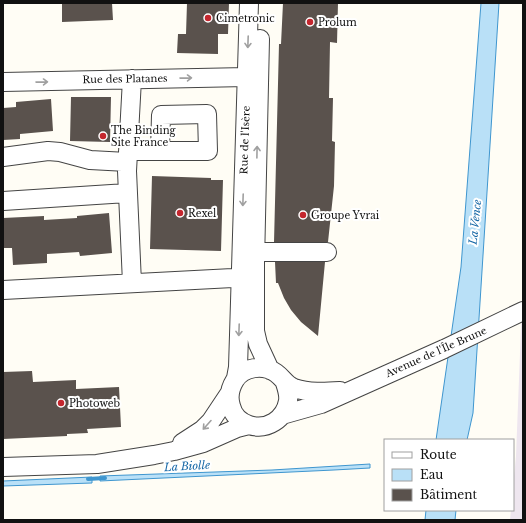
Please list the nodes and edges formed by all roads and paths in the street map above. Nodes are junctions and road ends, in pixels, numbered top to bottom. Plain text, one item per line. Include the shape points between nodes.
1 (249, 3) edge
2 (261, 3) edge
3 (246, 77) junction
4 (132, 79) junction
5 (3, 82) edge
6 (160, 151) dead end
7 (128, 156) junction
8 (3, 157) edge
9 (127, 193) junction
10 (3, 200) edge
11 (248, 252) junction
12 (327, 252) dead end
13 (247, 277) junction
14 (132, 283) junction
15 (3, 290) edge
16 (523, 311) edge
17 (270, 370) junction
18 (285, 383) junction
19 (233, 386) junction
20 (349, 391) junction
21 (282, 415) junction
22 (249, 425) junction
23 (154, 455) junction
24 (3, 467) edge

1 -> 3 street, Rue de l'Isère
11 -> 2 street, Rue de l'Isère
4 -> 3 street, Rue des Platanes
3 -> 11 street, Rue de l'Isère
5 -> 4 street, Rue des Platanes
4 - 7 street
6 - 7 street
7 - 8 street via 90,160 48,151
7 - 9 street
9 - 10 street
9 - 14 street
11 - 12 street
11 - 13 street, Rue de l'Isère
13 - 14 street
13 - 17 street, Rue de l'Isère via 258,344
13 -> 19 street, Rue de l'Isère via 238,366
14 - 15 street
16 - 20 street, Avenue de l'Île Brune
17 - 18 street
17 - 19 street via 252,368 243,372
18 - 20 street, Avenue de l'Île Brune via 295,388 316,392
18 - 21 street via 288,400
19 - 22 street via 230,402 236,416
19 -> 23 street via 202,430
20 - 21 street, Avenue de l'Île Brune via 321,404
21 - 22 street via 270,424 256,427
22 - 23 street via 204,443
23 - 24 street via 97,464

